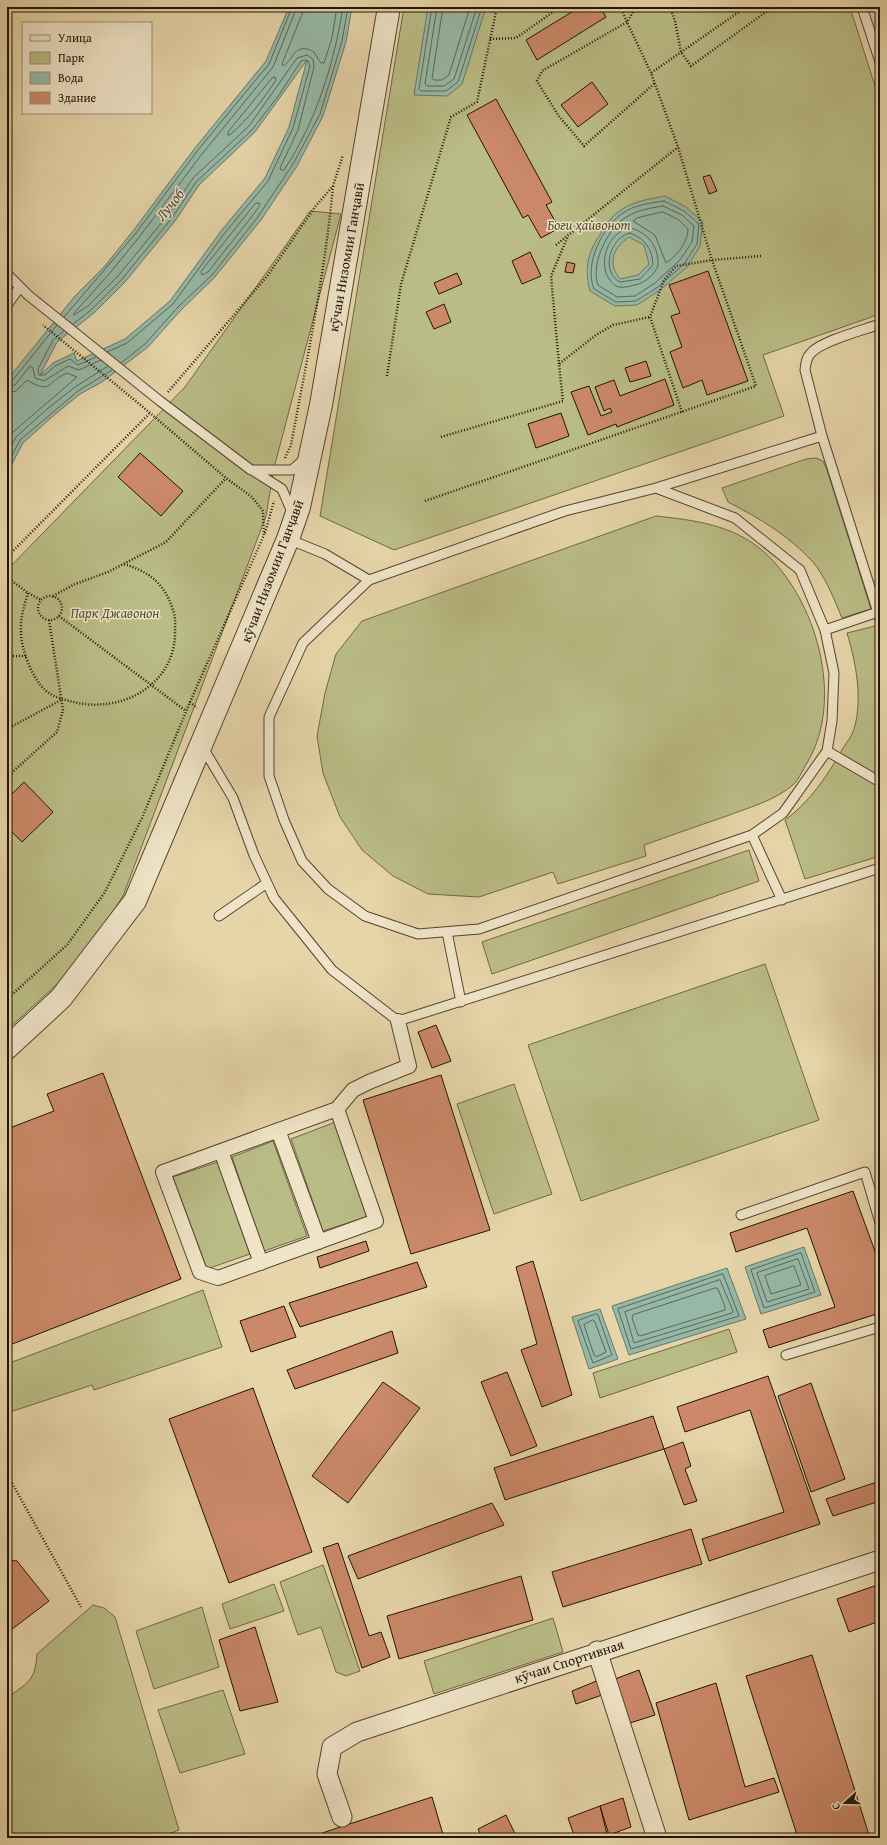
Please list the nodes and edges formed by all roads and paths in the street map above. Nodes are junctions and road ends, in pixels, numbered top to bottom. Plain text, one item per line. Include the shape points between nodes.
1 (389, 7) edge
2 (497, 7) edge
3 (560, 7) edge
4 (620, 7) edge
5 (636, 7) edge
6 (670, 7) edge
7 (746, 7) edge
8 (774, 7) edge
9 (862, 7) edge
10 (627, 22) junction
11 (490, 39) junction
12 (680, 52) junction
13 (880, 62) edge
14 (651, 73) junction
15 (655, 83) junction
16 (678, 147) junction
17 (345, 150) dead end
18 (333, 186) junction
19 (568, 236) junction
20 (556, 245) dead end
21 (761, 256) dead end
22 (712, 260) junction
23 (7, 274) edge
24 (20, 287) junction
25 (7, 305) edge
26 (650, 317) junction
27 (42, 324) dead end
28 (880, 324) edge
29 (559, 364) junction
30 (387, 376) dead end
31 (160, 401) junction
32 (682, 412) junction
33 (149, 414) junction
34 (822, 436) junction
35 (441, 437) dead end
36 (311, 453) junction
37 (250, 470) junction
38 (280, 470) junction
39 (226, 478) junction
40 (656, 488) junction
41 (425, 501) dead end
42 (291, 529) junction
43 (7, 557) edge
44 (122, 564) junction
45 (7, 577) edge
46 (369, 580) junction
47 (28, 593) junction
48 (53, 596) junction
49 (41, 600) junction
50 (879, 615) edge
51 (59, 616) junction
52 (49, 620) junction
53 (826, 630) junction
54 (7, 656) edge
55 (26, 656) junction
56 (150, 684) junction
57 (61, 700) junction
58 (186, 711) junction
59 (7, 729) edge
60 (201, 746) junction
61 (827, 751) junction
62 (7, 777) edge
63 (880, 782) edge
64 (752, 835) junction
65 (880, 868) edge
66 (267, 883) junction
67 (782, 900) junction
68 (219, 916) dead end
69 (447, 932) junction
70 (7, 999) edge
71 (461, 1002) junction
72 (398, 1022) junction
73 (7, 1048) edge
74 (337, 1109) junction
75 (278, 1130) junction
76 (220, 1151) junction
77 (741, 1215) dead end
78 (880, 1223) edge
79 (319, 1242) junction
80 (261, 1263) junction
81 (880, 1327) edge
82 (786, 1355) dead end
83 (7, 1480) edge
84 (880, 1560) edge
85 (81, 1607) dead end
86 (597, 1652) junction
87 (342, 1817) dead end
88 (657, 1838) edge

1 - 36 street, кӯчаи Низомии Ганҷавӣ
2 - 11 path
3 - 11 path via 516,38
4 - 10 path
5 - 10 path
6 - 12 path via 675,20
7 - 12 path
8 - 12 path via 691,66
9 - 13 lane
10 - 14 path
10 - 15 path via 542,72 537,80 558,115 584,146
11 - 30 path via 477,102 451,117 401,284
12 - 14 path
14 - 15 path
15 - 16 path
16 - 19 path
16 - 22 path
17 - 18 path
18 - 31 path via 314,207 268,275
18 - 38 path via 329,231 291,445
19 - 20 path
19 - 29 path via 551,276
21 - 22 path
22 - 26 path via 676,266 664,280
22 - 32 path via 756,386
23 - 24 lane
24 - 25 lane
24 - 31 lane
26 - 29 path via 613,325
26 - 32 path
27 - 33 path
28 - 34 lane via 829,342 812,352 806,359 805,370
29 - 35 path via 562,401
31 - 37 lane
32 - 41 path
33 - 39 path
33 - 43 path
34 - 40 lane
34 - 50 lane
36 - 38 lane via 292,470
36 - 42 street, кӯчаи Низомии Ганҷавӣ via 299,507
37 - 38 lane
37 - 42 lane via 282,489 288,500
39 - 44 path via 166,542
39 - 58 path via 252,497 263,511 264,536
40 - 46 lane via 565,511
40 - 53 lane via 735,518 800,570
42 - 46 lane via 325,554
42 - 60 street, кӯчаи Низомии Ганҷавӣ
44 - 48 path
44 - 56 path via 139,568 156,580 170,598 175,617 175,644 168,666 161,676
45 - 47 path
46 - 69 lane via 303,643 269,717 269,776 302,861 328,889 364,916 418,934
47 - 49 path
47 - 55 path via 23,608 21,633
48 - 49 path
48 - 51 path via 62,604
49 - 52 path via 38,611 42,617
50 - 53 lane
51 - 52 path
51 - 56 path
52 - 57 path
53 - 61 lane via 834,673 832,721
54 - 55 path
55 - 57 path via 34,677 45,690
56 - 57 path via 135,696 120,702 100,705
56 - 58 path
57 - 59 path
57 - 62 path via 63,710 57,732
58 - 70 path via 142,818 105,892 67,945
60 - 66 lane via 233,798
60 - 73 street, кӯчаи Низомии Ганҷавӣ via 135,901 61,998
61 - 63 lane
61 - 64 lane via 783,812
64 - 67 lane
64 - 69 lane via 480,929
65 - 67 lane
66 - 68 lane
66 - 72 lane via 274,898 332,970
67 - 71 lane
69 - 71 lane
71 - 72 lane
72 - 74 street via 409,1066 353,1090
74 - 75 street
74 - 79 street via 376,1221
75 - 76 street
75 - 79 street
76 - 80 street
76 - 80 street via 163,1172 200,1272 218,1278
77 - 78 lane via 865,1172
79 - 80 street
81 - 82 lane
83 - 85 path via 12,1483
84 - 86 street, кӯчаи Спортивная
86 - 87 street, кӯчаи Спортивная via 357,1732 332,1747 327,1774
86 - 88 street

